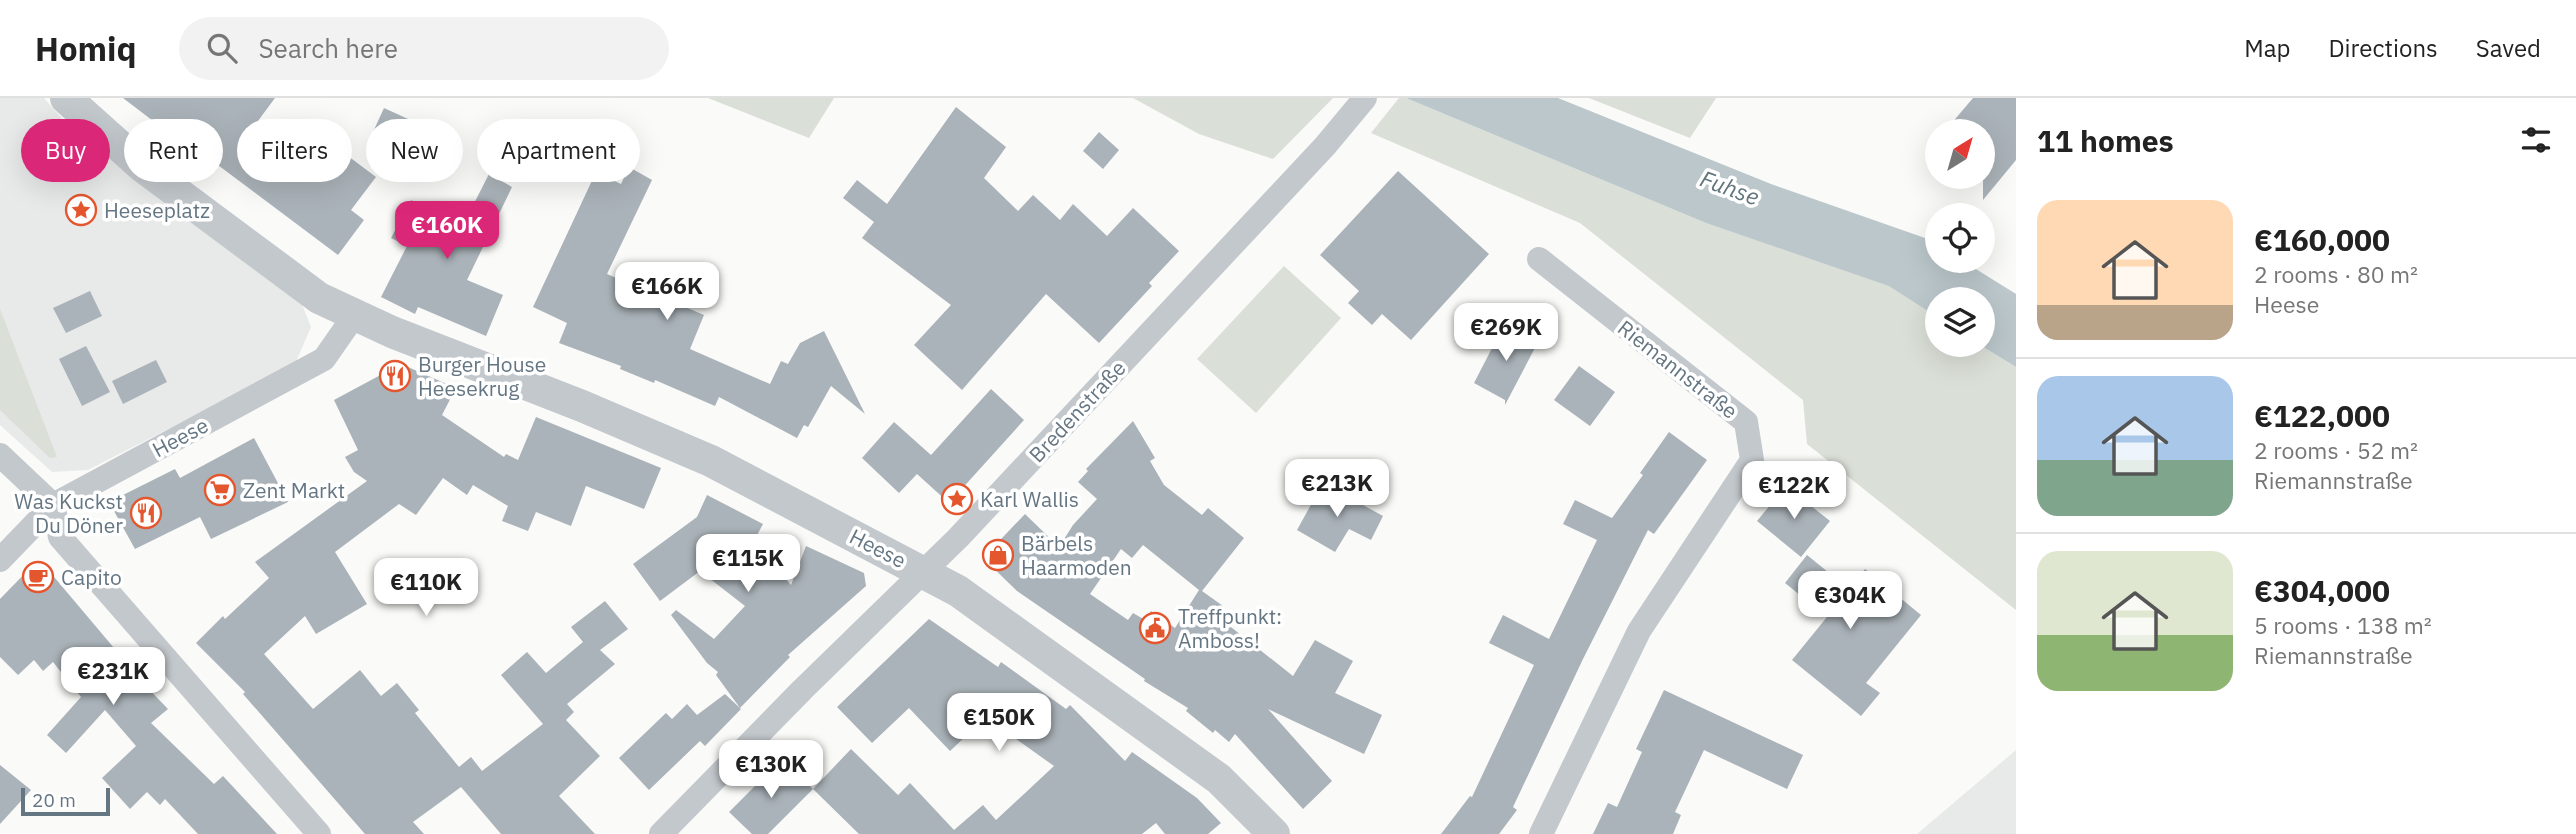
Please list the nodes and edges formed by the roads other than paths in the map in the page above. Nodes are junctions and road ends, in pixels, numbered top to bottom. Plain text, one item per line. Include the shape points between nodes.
1 (66, 98) edge
2 (1358, 107) edge
3 (1539, 259) dead end
4 (354, 316) junction
5 (0, 455) edge
6 (52, 505) junction
7 (0, 560) edge
8 (923, 571) junction
9 (320, 834) edge
10 (661, 834) edge
11 (1274, 834) edge
12 (1541, 834) edge

1 - 4 street, Heese via 143,167 319,298
2 - 8 street, Bredenstraße
3 - 12 street, Riemannstraße via 1746,422 1752,460 1639,631
4 - 6 street, Heese via 324,359
4 - 8 street, Heese via 711,461
5 - 6 street
6 - 7 street, Heese
6 - 9 street via 60,537
8 - 10 street, Bredenstraße
8 - 11 street, Heese via 969,598 1219,779

